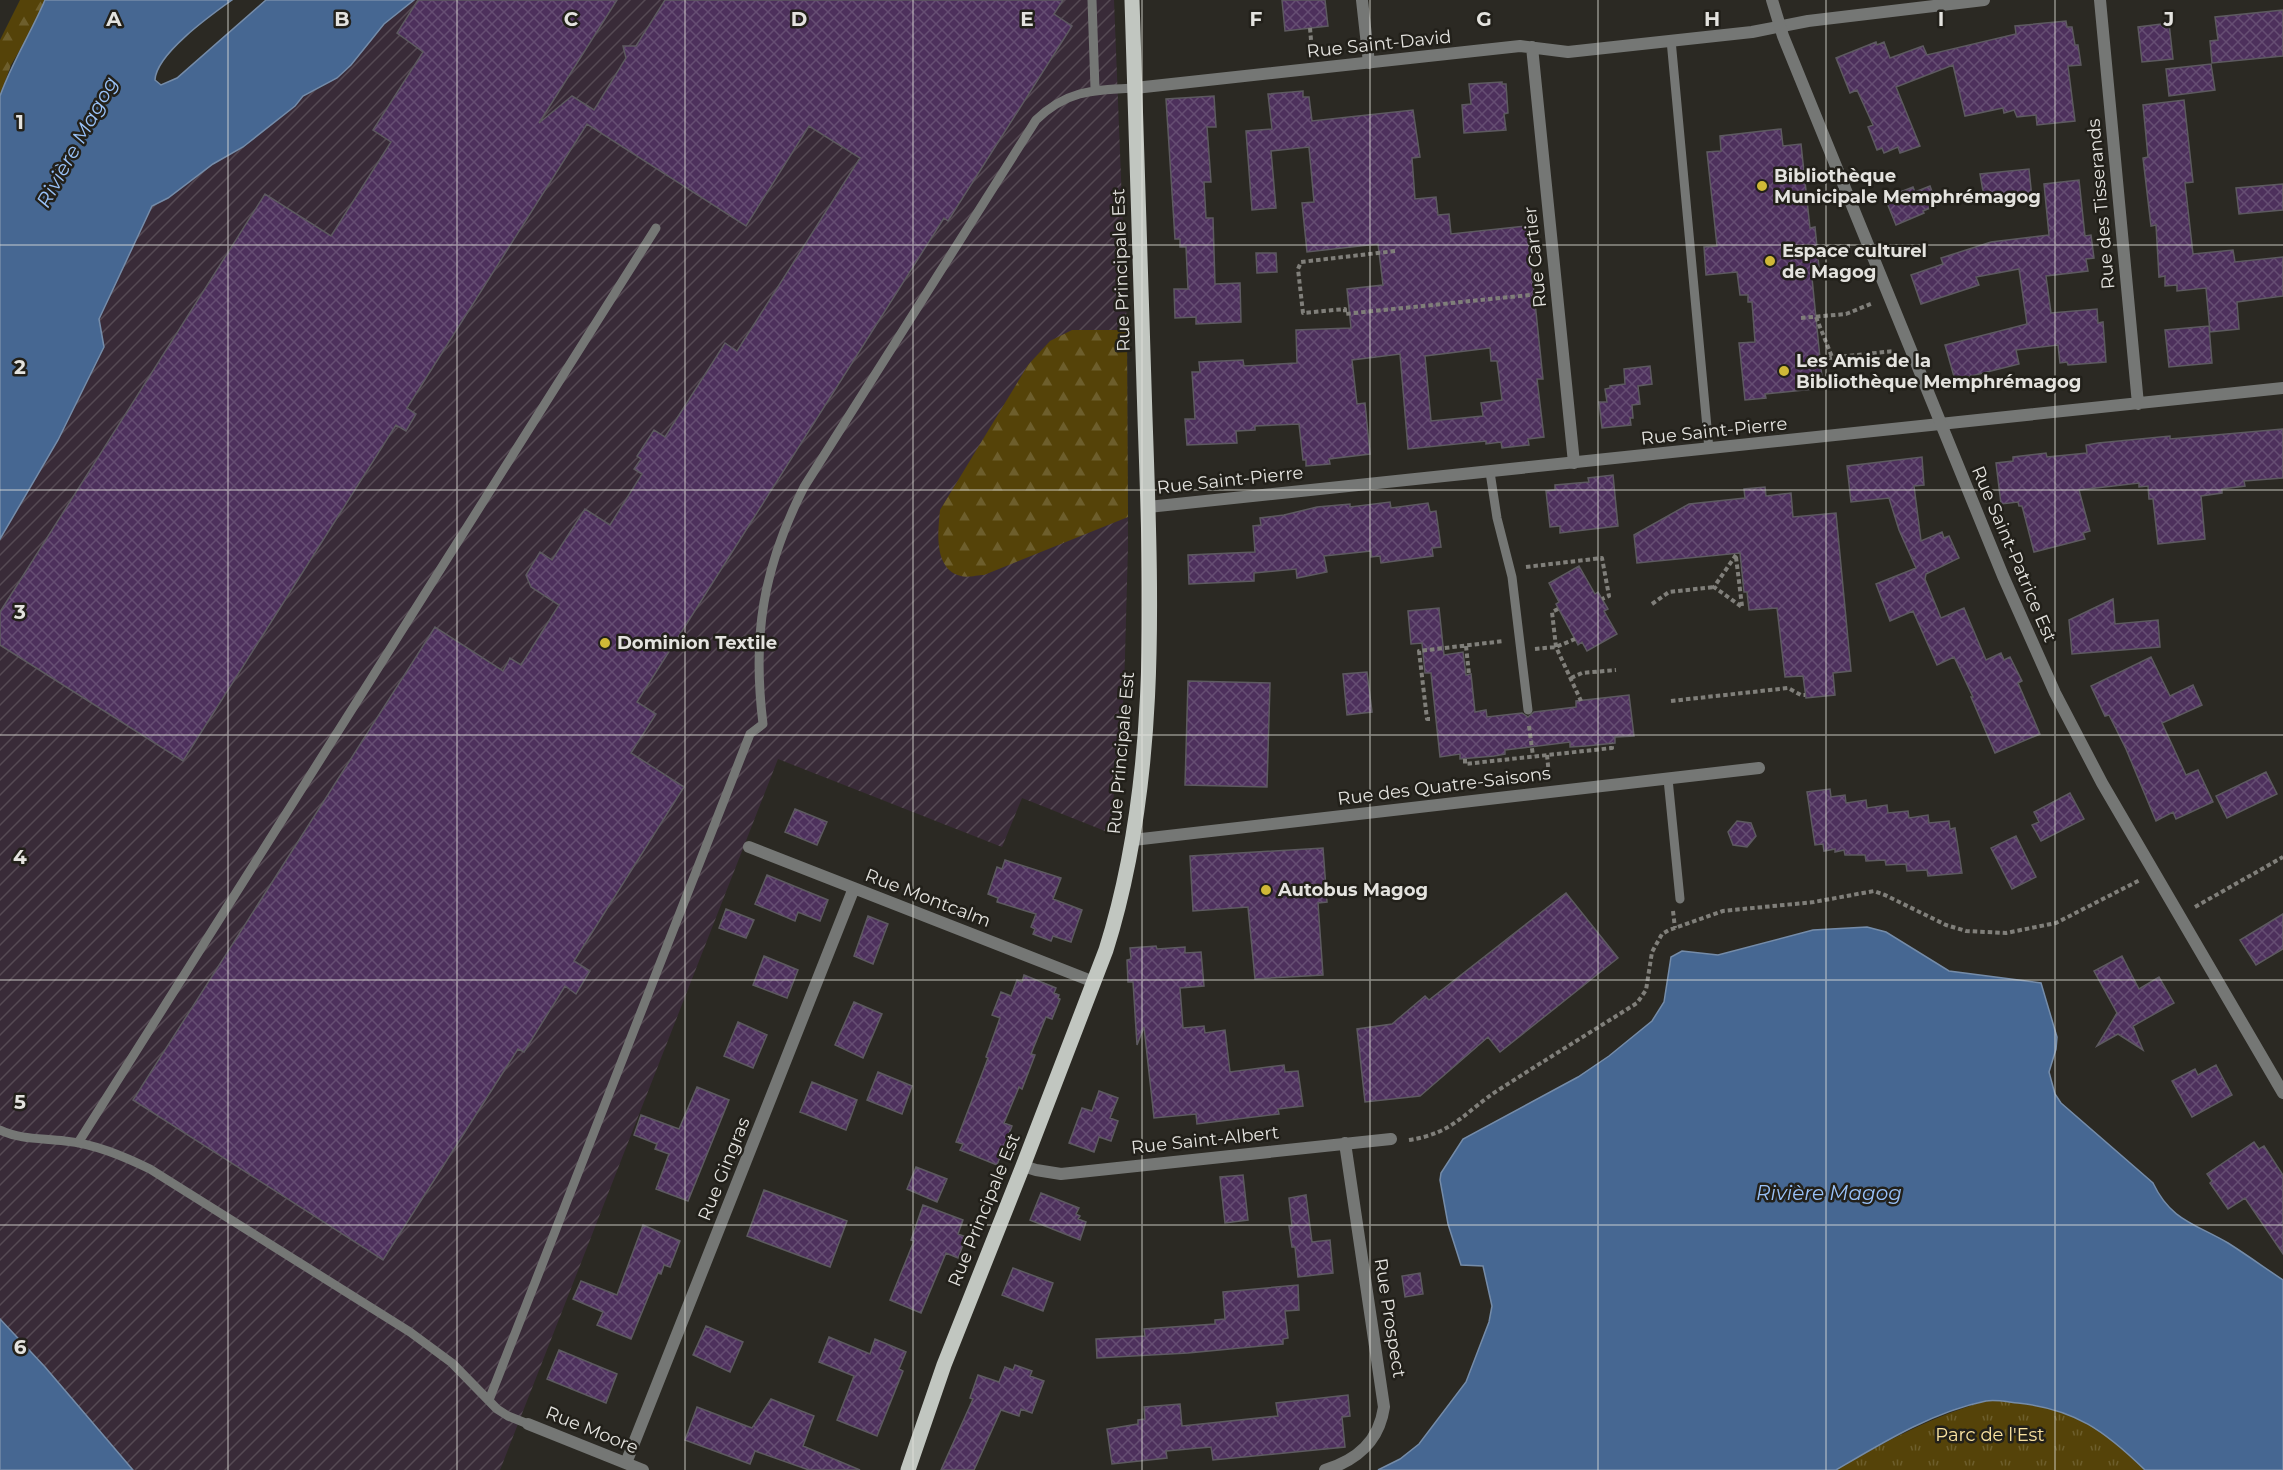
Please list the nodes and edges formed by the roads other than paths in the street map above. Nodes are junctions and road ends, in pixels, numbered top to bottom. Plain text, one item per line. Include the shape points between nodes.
1 (1092, 0) edge
2 (1132, 0) edge
3 (1362, 0) edge
4 (1772, 0) edge
5 (1984, 0) edge
6 (2100, 0) edge
7 (1779, 26) junction
8 (1671, 40) junction
9 (1532, 47) junction
10 (1369, 63) junction
11 (1135, 88) junction
12 (1095, 89) junction
13 (656, 228) dead end
14 (2283, 388) edge
15 (2138, 404) junction
16 (1940, 425) junction
17 (1709, 449) junction
18 (1574, 463) junction
19 (1490, 472) junction
20 (1148, 507) junction
21 (1528, 710) road end
22 (1759, 768) dead end
23 (1668, 779) junction
24 (1133, 840) junction
25 (749, 847) dead end
26 (854, 888) junction
27 (1680, 899) dead end
28 (1094, 982) junction
29 (2283, 1093) edge
30 (0, 1130) edge
31 (1391, 1138) road end
32 (78, 1143) junction
33 (1345, 1143) junction
34 (1023, 1166) junction
35 (489, 1400) junction
36 (528, 1424) joint
37 (626, 1463) junction
38 (643, 1470) edge
39 (908, 1470) edge
40 (1325, 1470) edge

1 - 12 lane
2 - 11 main road, Rue Principale Est
3 - 10 street
4 - 7 street, Rue Saint-Patrice Est
5 - 7 street, Rue Saint-David
6 - 15 street, Rue des Tisserands
7 - 8 street, Rue Saint-David
7 - 16 street, Rue Saint-Patrice Est
8 - 9 street, Rue Saint-David via 1568,52
8 - 17 lane
9 - 10 street, Rue Saint-David
9 - 18 street, Rue Cartier
10 - 11 street, Rue Saint-David
11 - 12 lane
11 - 20 main road, Rue Principale Est
12 - 35 lane via 1055,104 1035,120 790,515 770,572 759,632 764,724 750,734
13 - 32 lane
14 - 15 street, Rue Saint-Pierre
15 - 16 street, Rue Saint-Pierre
16 - 17 street, Rue Saint-Pierre
16 - 29 street, Rue Saint-Patrice Est via 2055,693 2179,917
17 - 18 street, Rue Saint-Pierre
18 - 19 street, Rue Saint-Pierre
19 - 20 street, Rue Saint-Pierre
19 - 21 lane via 1494,507 1511,569
20 - 24 main road, Rue Principale Est via 1148,654
22 - 23 street, Rue des Quatre-Saisons
23 - 24 street, Rue des Quatre-Saisons
23 - 27 lane
24 - 28 main road, Rue Principale Est via 1115,920
25 - 26 street, Rue Montcalm
26 - 28 street, Rue Montcalm
26 - 37 street, Rue Gingras
28 - 34 main road, Rue Principale Est
30 - 32 lane via 30,1139
31 - 33 street, Rue Saint-Albert
32 - 35 lane via 124,1156 150,1169 424,1342
33 - 34 street, Rue Saint-Albert via 1061,1174
33 - 40 street, Rue Prospect via 1384,1407 1371,1442 1352,1458
34 - 39 main road, Rue Principale Est via 944,1365
35 - 36 lane via 508,1416
36 - 37 street, Rue Moore
37 - 38 street, Rue Moore

